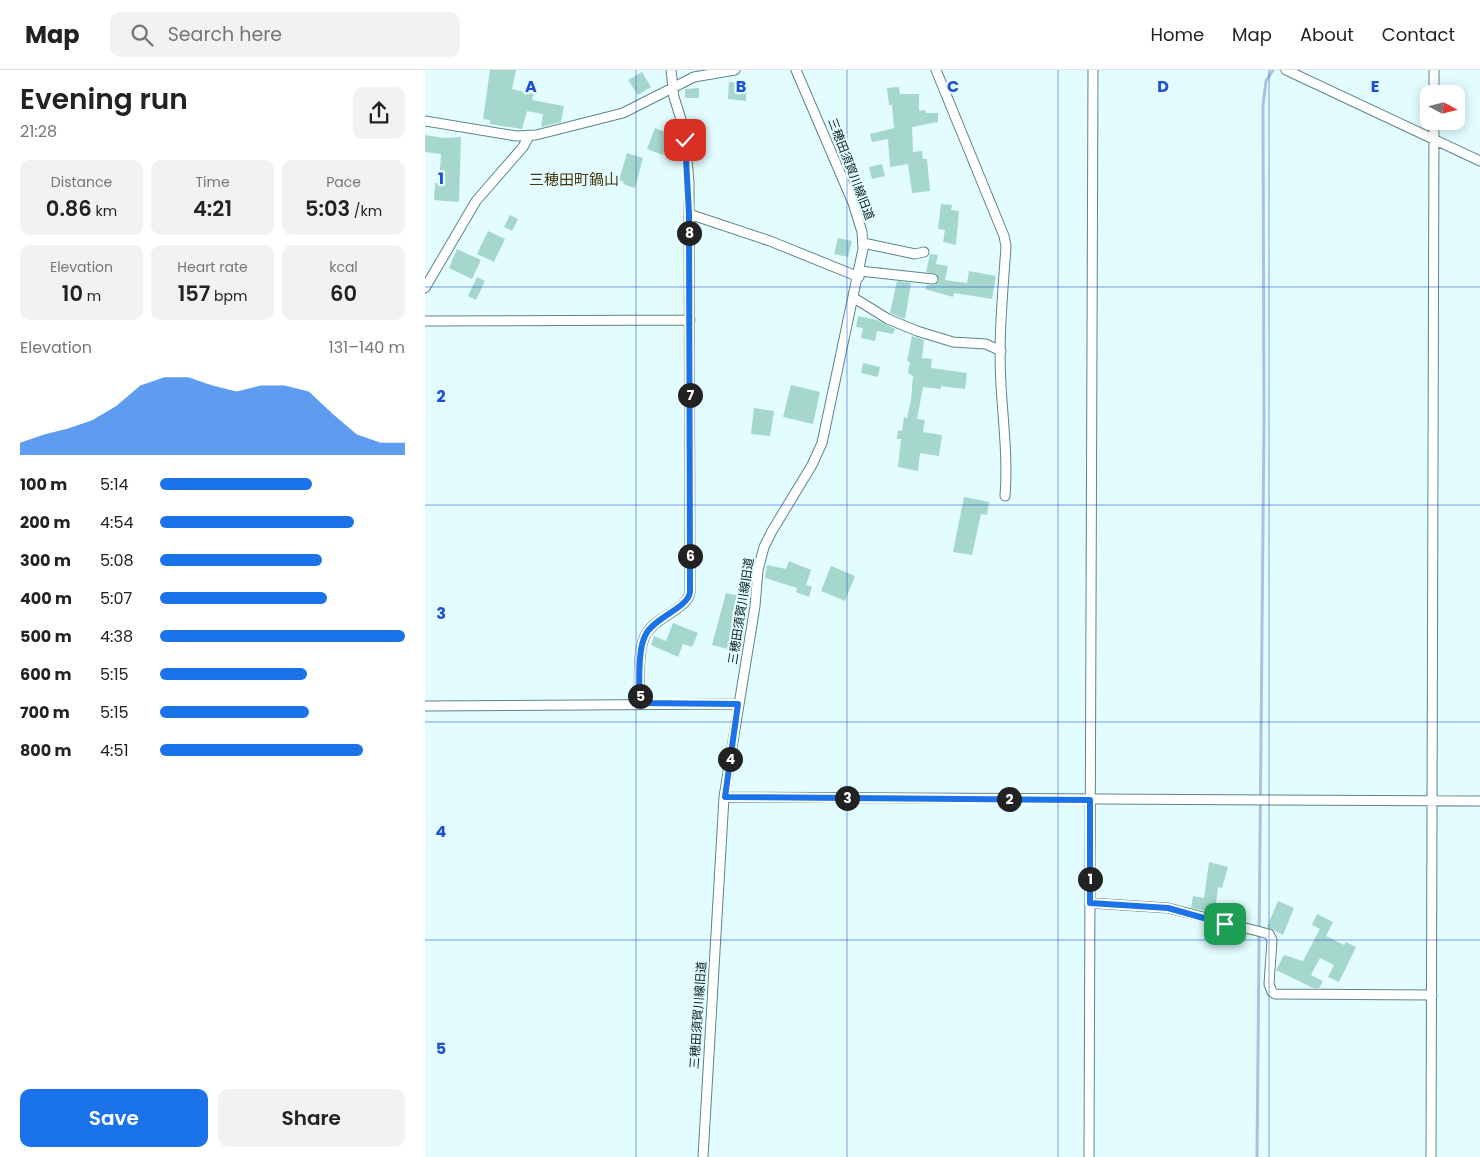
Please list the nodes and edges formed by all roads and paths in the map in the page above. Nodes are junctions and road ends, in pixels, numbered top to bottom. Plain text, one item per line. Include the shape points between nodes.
1 (671, 70) edge
2 (735, 70) edge
3 (797, 70) edge
4 (936, 70) edge
5 (1093, 70) edge
6 (1286, 70) edge
7 (1434, 70) edge
8 (1434, 85) edge
9 (673, 89) junction
10 (425, 121) edge
11 (1434, 130) edge
12 (529, 136) junction
13 (1434, 138) junction
14 (1480, 161) edge
15 (689, 214) junction
16 (863, 244) junction
17 (925, 252) dead end
18 (859, 274) junction
19 (933, 279) dead end
20 (425, 288) edge
21 (855, 298) junction
22 (690, 320) junction
23 (425, 321) edge
24 (1001, 351) junction
25 (1005, 496) dead end
26 (639, 703) junction
27 (738, 704) junction
28 (425, 706) edge
29 (725, 797) junction
30 (1090, 800) junction
31 (1431, 801) junction
32 (1480, 801) edge
33 (1090, 903) junction
34 (1432, 995) junction
35 (703, 1157) edge
36 (1089, 1157) edge
37 (1431, 1157) edge

1 - 9 street
2 - 9 street via 694,77
3 - 16 street, 三穂田須賀川線旧道 via 853,203
4 - 24 street via 1004,236
5 - 30 street
6 - 13 street
7 - 8 street
9 - 12 street via 623,113
9 - 15 street via 685,135
10 - 12 street
11 - 13 street
12 - 20 street via 471,207
13 - 14 street
13 - 31 street
15 - 18 street
15 - 22 street
16 - 17 street via 915,254
16 - 18 street, 三穂田須賀川線旧道
18 - 19 street
18 - 21 street, 三穂田須賀川線旧道
21 - 24 street via 889,319 917,331 953,342 986,344
21 - 27 street, 三穂田須賀川線旧道 via 819,453 764,547
22 - 23 street
22 - 26 street via 690,592 688,600 646,634
24 - 25 street via 1006,433
26 - 27 street
26 - 28 street
27 - 29 street, 三穂田須賀川線旧道
29 - 30 street
29 - 35 street, 三穂田須賀川線旧道
30 - 31 street
30 - 33 street
31 - 32 street
31 - 34 street
33 - 34 street via 1168,908 1269,934 1272,940 1269,984 1275,994
33 - 36 street
34 - 37 street

